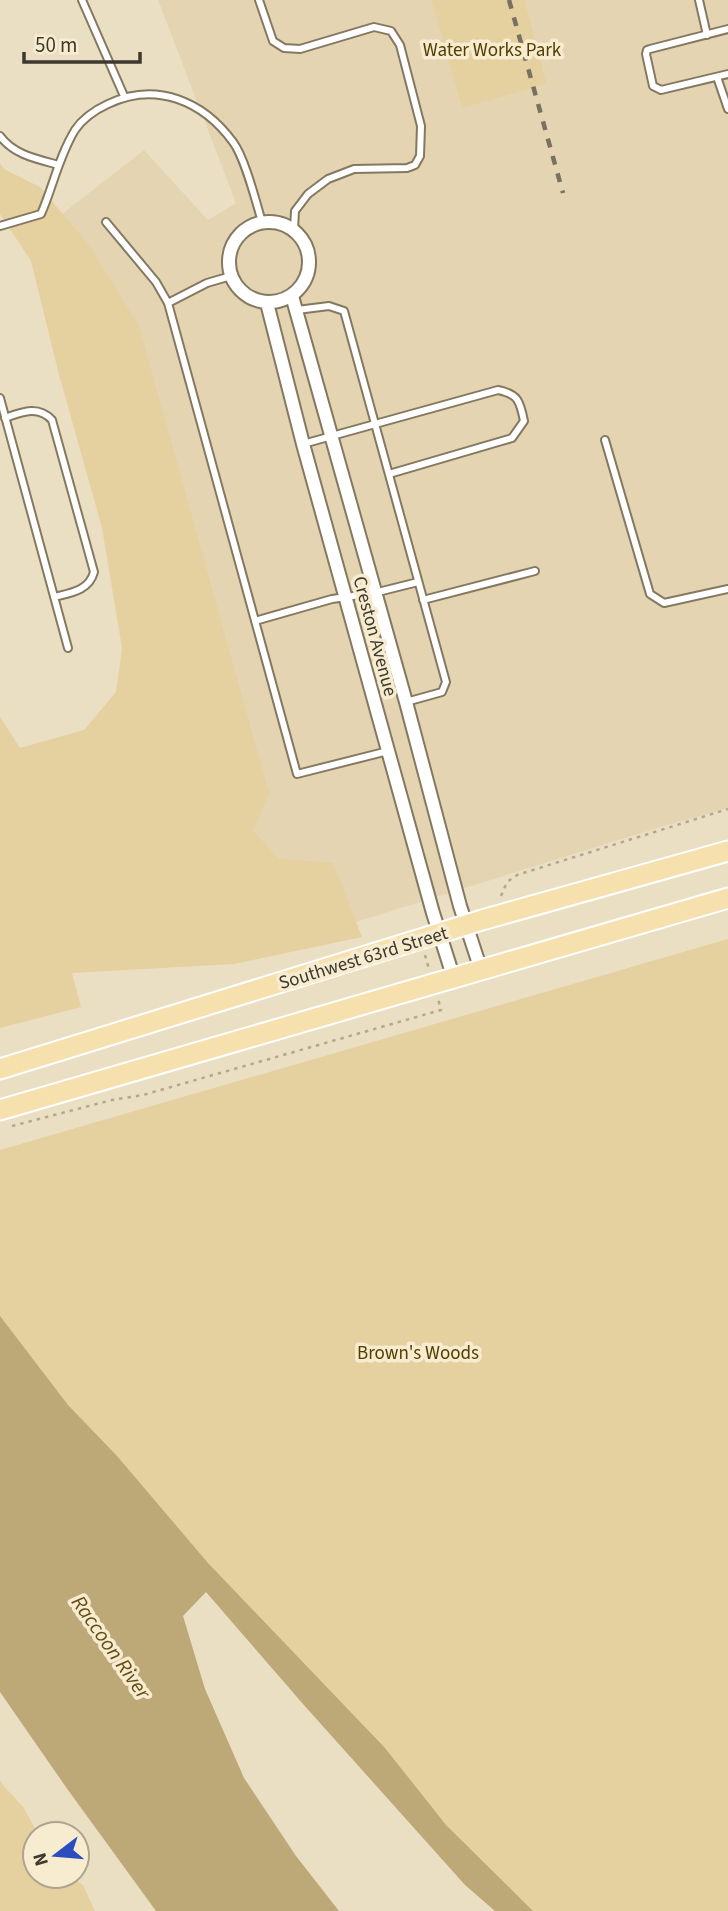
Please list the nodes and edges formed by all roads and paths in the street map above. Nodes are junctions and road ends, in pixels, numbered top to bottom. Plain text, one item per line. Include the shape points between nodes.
1 (82, 0) edge
2 (259, 0) edge
3 (699, 0) edge
4 (728, 29) edge
5 (707, 35) junction
6 (728, 74) edge
7 (717, 77) junction
8 (124, 96) junction
9 (728, 109) edge
10 (0, 136) edge
11 (59, 164) junction
12 (106, 222) dead end
13 (262, 222) junction
14 (0, 226) edge
15 (293, 229) junction
16 (231, 276) junction
17 (292, 296) junction
18 (168, 303) junction
19 (267, 303) junction
20 (297, 310) junction
21 (0, 398) edge
22 (5, 418) junction
23 (376, 425) junction
24 (330, 437) junction
25 (606, 440) dead end
26 (303, 444) junction
27 (389, 474) junction
28 (535, 571) dead end
29 (418, 582) junction
30 (728, 589) edge
31 (374, 593) junction
32 (54, 597) junction
33 (346, 598) junction
34 (423, 600) junction
35 (255, 621) junction
36 (68, 648) dead end
37 (406, 702) junction
38 (388, 751) junction
39 (728, 809) edge
40 (728, 851) edge
41 (728, 898) edge
42 (500, 899) dead end
43 (466, 926) junction
44 (430, 937) junction
45 (481, 970) junction
46 (454, 979) junction
47 (433, 985) junction
48 (7, 1067) edge
49 (27, 1112) junction
50 (5, 1119) edge

1 - 8 lane
2 - 15 lane via 273,41 284,48 300,49 374,27 391,31 400,46 421,126 420,156 415,165 354,169 328,179 295,211
3 - 5 lane
4 - 5 lane
5 - 7 lane via 647,50 653,86 662,90
6 - 7 lane
7 - 9 lane
8 - 11 lane via 93,111 76,128
8 - 13 lane via 162,94 181,100 220,127 236,145
10 - 11 lane via 24,155
11 - 14 lane via 41,214
12 - 18 lane
13 - 15 street
13 - 16 street via 235,240 230,252
15 - 17 street via 303,239 310,265 307,279
16 - 18 lane
16 - 19 street via 249,298
17 - 19 street
17 - 20 street, Creston Avenue
18 - 35 lane
19 - 26 street, Creston Avenue
20 - 23 lane via 329,306 344,311
20 - 24 street, Creston Avenue
21 - 22 lane
22 - 32 lane
22 - 32 lane via 36,411 52,420 94,572 81,589
23 - 24 lane
23 - 27 lane
23 - 27 lane via 498,390 510,393 520,403 524,421 512,438
24 - 26 lane
24 - 31 street, Creston Avenue
25 - 30 lane via 650,594 664,603
26 - 33 street, Creston Avenue
27 - 29 lane
28 - 34 lane
29 - 31 lane
29 - 34 lane
31 - 33 lane
31 - 37 street, Creston Avenue
32 - 36 lane
33 - 35 lane
33 - 38 street, Creston Avenue
34 - 37 lane via 446,682 442,692
35 - 38 lane via 297,774
37 - 43 street, Creston Avenue
38 - 44 street, Creston Avenue
39 - 42 path via 517,875 504,886
40 - 43 main road, Southwest 63rd Street
41 - 45 main road
43 - 44 main road, Southwest 63rd Street
43 - 45 street, Creston Avenue
44 - 46 street, Creston Avenue
44 - 47 path
44 - 48 main road, Southwest 63rd Street
45 - 46 main road
46 - 47 main road
47 - 49 main road
47 - 49 path via 441,1010 143,1095
49 - 50 main road
49 - 50 path

